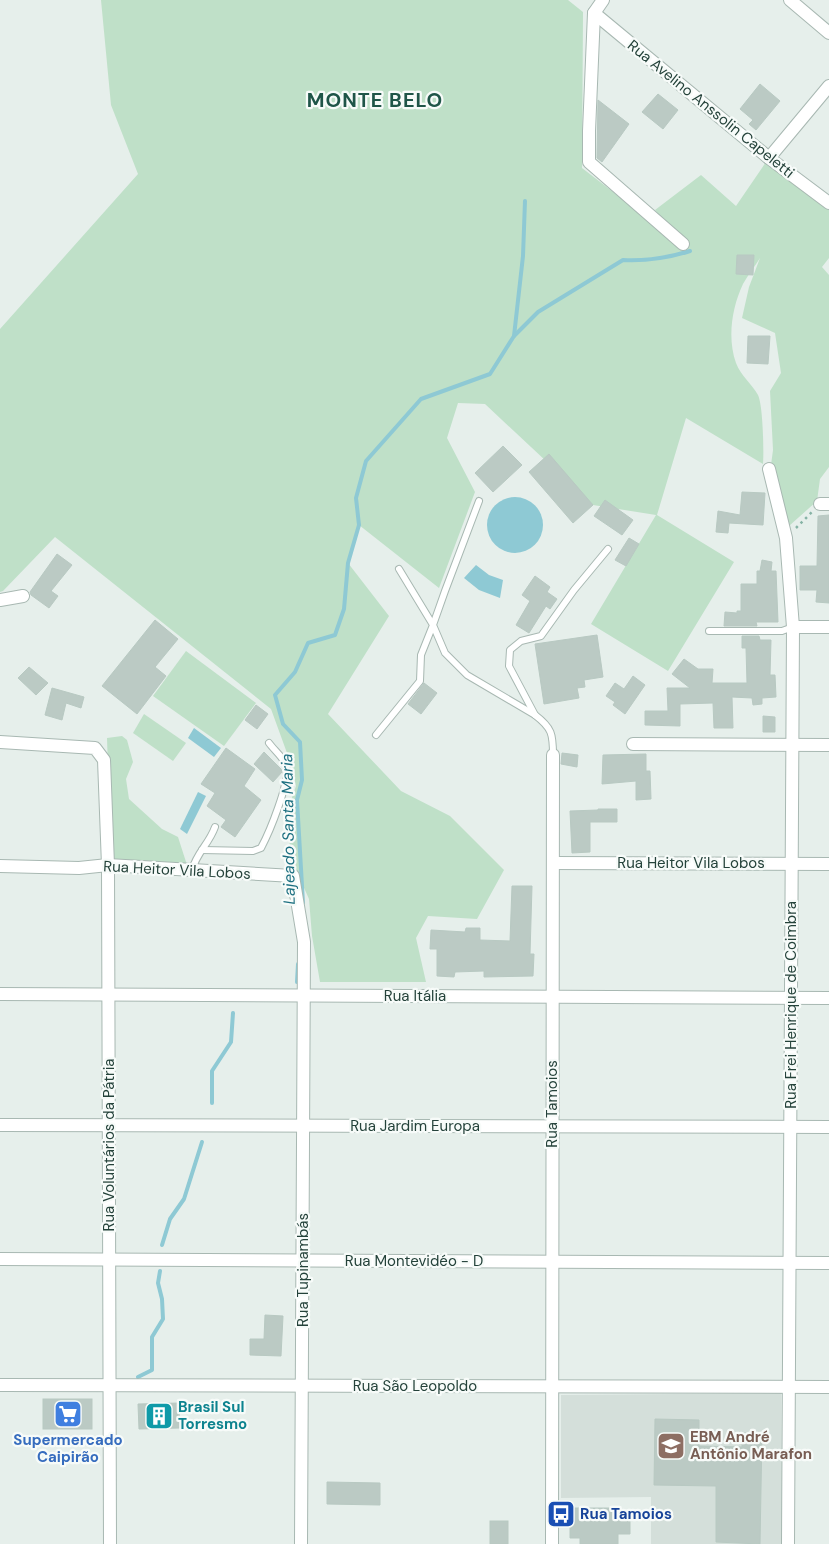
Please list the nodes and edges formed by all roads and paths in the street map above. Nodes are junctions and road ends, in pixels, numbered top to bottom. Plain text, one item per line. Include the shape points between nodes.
1 (603, 0) edge
2 (790, 0) edge
3 (594, 13) junction
4 (829, 33) edge
5 (829, 86) edge
6 (769, 158) junction
7 (829, 203) edge
8 (683, 244) dead end
9 (768, 469) dead end
10 (479, 502) dead end
11 (824, 504) edge
12 (786, 538) junction
13 (608, 549) dead end
14 (399, 568) dead end
15 (24, 596) dead end
16 (0, 600) edge
17 (433, 626) junction
18 (794, 627) junction
19 (829, 627) edge
20 (709, 631) dead end
21 (535, 715) junction
22 (376, 735) dead end
23 (0, 742) edge
24 (269, 743) dead end
25 (633, 744) dead end
26 (793, 744) junction
27 (829, 745) edge
28 (553, 755) joint
29 (215, 827) dead end
30 (202, 850) junction
31 (553, 862) junction
32 (792, 864) junction
33 (829, 864) edge
34 (108, 865) junction
35 (0, 866) edge
36 (192, 870) junction
37 (293, 876) joint
38 (0, 994) edge
39 (108, 994) junction
40 (304, 995) junction
41 (552, 996) junction
42 (792, 998) junction
43 (829, 998) edge
44 (0, 1125) edge
45 (109, 1125) junction
46 (303, 1126) junction
47 (552, 1126) junction
48 (791, 1126) junction
49 (829, 1127) edge
50 (0, 1259) edge
51 (109, 1260) junction
52 (303, 1260) junction
53 (552, 1262) junction
54 (790, 1263) junction
55 (829, 1263) edge
56 (0, 1385) edge
57 (110, 1385) junction
58 (302, 1386) junction
59 (552, 1386) junction
60 (789, 1386) junction
61 (829, 1386) edge
62 (110, 1544) edge
63 (301, 1544) edge
64 (552, 1544) edge
65 (788, 1544) edge

1 - 3 street
2 - 4 street
3 - 6 street, Rua Avelino Anssolin Capeletti
3 - 8 street via 589,162
5 - 6 street
6 - 7 street, Rua Avelino Anssolin Capeletti
9 - 12 street, Rua Frei Henrique de Coimbra
10 - 17 lane
11 - 12 path
12 - 18 street, Rua Frei Henrique de Coimbra
13 - 21 lane via 542,636 521,641 510,650 509,666
14 - 17 lane
15 - 16 street
17 - 21 lane via 445,653 467,675
17 - 22 lane via 421,655 420,681
18 - 19 street
18 - 20 lane via 782,631
18 - 26 street, Rua Frei Henrique de Coimbra
21 - 28 lane via 545,723 553,737
23 - 34 street, Rua Voluntários da Pátria via 95,748 104,760
24 - 30 lane via 287,768 284,793 261,848 253,851
25 - 26 street
26 - 27 street
26 - 32 street, Rua Frei Henrique de Coimbra
28 - 31 street, Rua Tamoios
29 - 30 lane
30 - 36 lane
31 - 32 street, Rua Heitor Vila Lobos
31 - 41 street, Rua Tamoios
32 - 33 street, Rua Heitor Vila Lobos
32 - 42 street, Rua Frei Henrique de Coimbra
34 - 35 street, Rua Heitor Vila Lobos via 78,868
34 - 36 street, Rua Heitor Vila Lobos
34 - 39 street, Rua Voluntários da Pátria
36 - 37 street, Rua Heitor Vila Lobos
37 - 40 street, Rua Tupinambás via 304,942
38 - 39 street, Rua Itália
39 - 40 street, Rua Itália
39 - 45 street, Rua Voluntários da Pátria
40 - 41 street, Rua Itália
40 - 46 street, Rua Tupinambás
41 - 42 street, Rua Itália
41 - 47 street, Rua Tamoios
42 - 43 street, Rua Itália
42 - 48 street, Rua Frei Henrique de Coimbra
44 - 45 street, Rua Jardim Europa
45 - 46 street, Rua Jardim Europa
45 - 51 street, Rua Voluntários da Pátria
46 - 47 street, Rua Jardim Europa
46 - 52 street, Rua Tupinambás
47 - 48 street, Rua Jardim Europa
47 - 53 street, Rua Tamoios
48 - 49 street, Rua Jardim Europa
48 - 54 street, Rua Frei Henrique de Coimbra
50 - 51 street, Rua Montevidéo - D
51 - 52 street, Rua Montevidéo - D
51 - 57 street, Rua Voluntários da Pátria
52 - 53 street, Rua Montevidéo - D
52 - 58 street, Rua Tupinambás
53 - 54 street, Rua Montevidéo - D
53 - 59 street, Rua Tamoios
54 - 55 street, Rua Montevidéo - D
54 - 60 street, Rua Frei Henrique de Coimbra
56 - 57 street, Rua São Leopoldo
57 - 58 street, Rua São Leopoldo
57 - 62 street, Rua Voluntários da Pátria
58 - 59 street, Rua São Leopoldo
58 - 63 street, Rua Tupinambás
59 - 60 street, Rua São Leopoldo
59 - 64 street, Rua Tamoios
60 - 61 street, Rua São Leopoldo
60 - 65 street, Rua Frei Henrique de Coimbra

